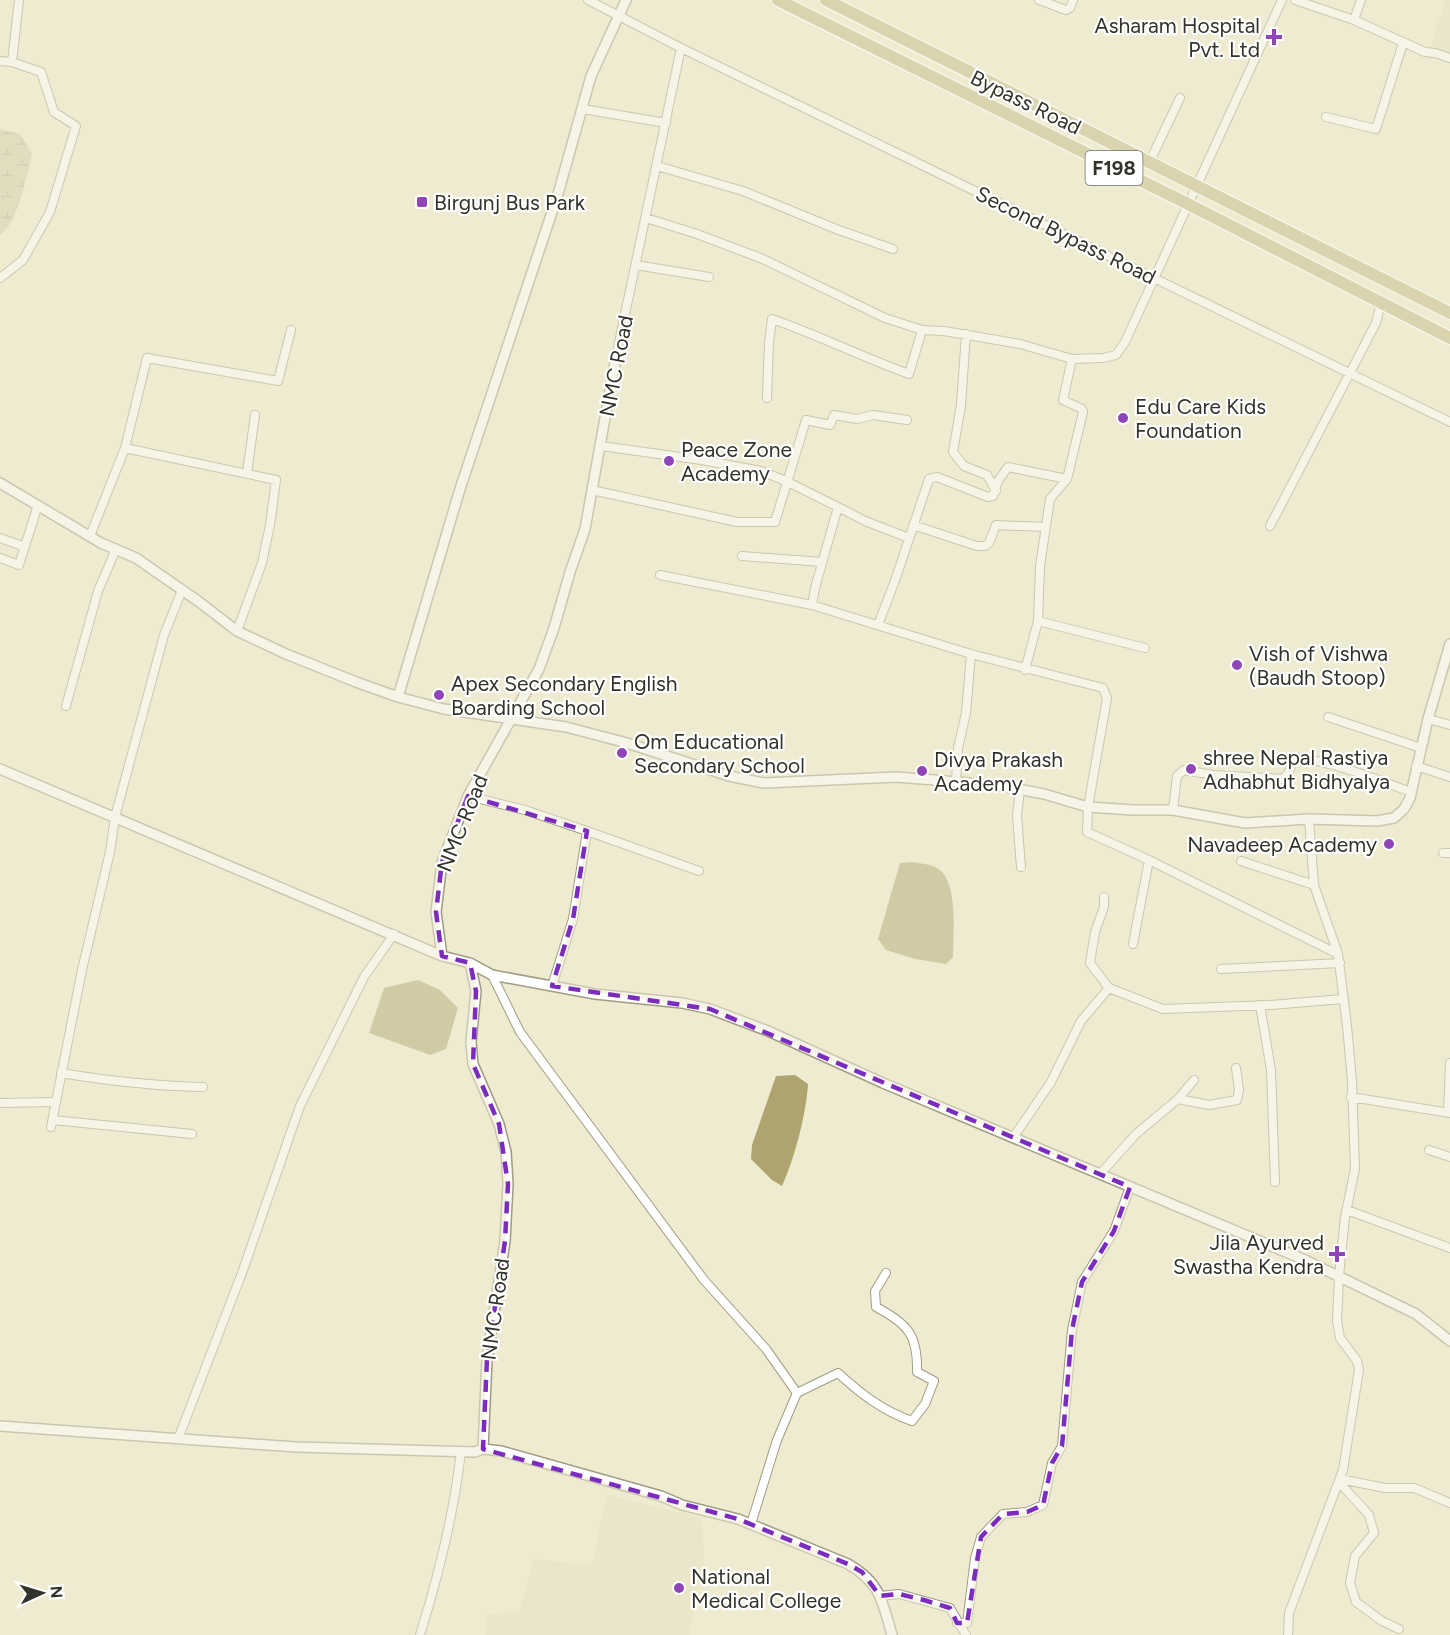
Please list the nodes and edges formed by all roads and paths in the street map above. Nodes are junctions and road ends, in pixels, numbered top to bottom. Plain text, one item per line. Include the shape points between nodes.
1 (19, 0) edge
2 (588, 0) edge
3 (626, 0) edge
4 (777, 0) edge
5 (826, 0) edge
6 (1040, 0) edge
7 (1073, 0) edge
8 (1282, 0) edge
9 (1295, 0) edge
10 (1361, 0) edge
11 (618, 15) junction
12 (1354, 20) junction
13 (1402, 43) junction
14 (681, 48) junction
15 (1450, 58) edge
16 (0, 62) edge
17 (12, 63) junction
18 (1180, 98) dead end
19 (583, 109) junction
20 (1326, 117) dead end
21 (666, 123) junction
22 (1149, 163) junction
23 (657, 166) junction
24 (1197, 187) junction
25 (1188, 204) junction
26 (646, 218) junction
27 (893, 249) dead end
28 (636, 265) junction
29 (709, 277) dead end
30 (0, 278) edge
31 (1154, 278) junction
32 (1381, 303) junction
33 (1450, 313) edge
34 (291, 330) dead end
35 (922, 330) junction
36 (966, 334) junction
37 (1450, 338) edge
38 (616, 357) joint
39 (1072, 359) junction
40 (1350, 373) junction
41 (767, 398) dead end
42 (255, 415) dead end
43 (907, 420) dead end
44 (1450, 422) edge
45 (601, 446) junction
46 (125, 448) junction
47 (247, 473) junction
48 (1066, 479) junction
49 (786, 481) junction
50 (0, 483) edge
51 (592, 490) junction
52 (996, 491) junction
53 (38, 505) junction
54 (838, 507) junction
55 (913, 525) junction
56 (1270, 526) dead end
57 (1044, 527) junction
58 (90, 536) junction
59 (0, 538) edge
60 (909, 538) junction
61 (25, 547) junction
62 (116, 549) junction
63 (742, 555) dead end
64 (0, 558) edge
65 (822, 561) junction
66 (660, 575) dead end
67 (182, 590) junction
68 (812, 605) junction
69 (1038, 621) junction
70 (878, 626) junction
71 (237, 631) junction
72 (1450, 644) edge
73 (1145, 648) dead end
74 (971, 654) junction
75 (1026, 670) junction
76 (398, 697) junction
77 (66, 706) dead end
78 (1328, 717) dead end
79 (1428, 719) junction
80 (510, 720) junction
81 (1450, 725) edge
82 (1421, 748) junction
83 (1416, 766) junction
84 (0, 769) edge
85 (1450, 777) edge
86 (956, 782) junction
87 (1020, 789) junction
88 (1411, 792) junction
89 (468, 796) junction
90 (1088, 807) junction
91 (1173, 810) junction
92 (115, 817) junction
93 (1309, 819) junction
94 (587, 831) junction
95 (1149, 860) junction
96 (1241, 861) dead end
97 (1021, 867) dead end
98 (699, 871) dead end
99 (1314, 885) junction
100 (1104, 897) dead end
101 (394, 934) junction
102 (1133, 944) dead end
103 (1338, 954) junction
104 (442, 956) junction
105 (470, 963) junction
106 (1340, 963) junction
107 (1221, 969) dead end
108 (492, 975) junction
109 (552, 986) junction
110 (1109, 988) junction
111 (1343, 999) junction
112 (1260, 1005) junction
113 (1450, 1063) edge
114 (1236, 1068) dead end
115 (61, 1073) junction
116 (1194, 1080) dead end
117 (203, 1087) dead end
118 (1351, 1097) junction
119 (1178, 1099) junction
120 (56, 1102) junction
121 (0, 1103) edge
122 (1449, 1113) edge
123 (192, 1134) dead end
124 (1013, 1138) junction
125 (1429, 1150) dead end
126 (1450, 1157) edge
127 (1100, 1174) junction
128 (1275, 1182) dead end
129 (1130, 1187) junction
130 (1347, 1210) junction
131 (1450, 1248) edge
132 (886, 1273) dead end
133 (1339, 1276) junction
134 (1450, 1341) edge
135 (797, 1393) junction
136 (0, 1426) edge
137 (178, 1438) junction
138 (483, 1449) junction
139 (461, 1451) junction
140 (1340, 1480) junction
141 (1450, 1503) edge
142 (751, 1524) junction
143 (879, 1596) junction
144 (957, 1623) junction
145 (1399, 1629) dead end
146 (420, 1635) edge
147 (892, 1635) edge
148 (966, 1635) edge
149 (1288, 1635) edge

1 - 17 street
2 - 11 street
3 - 11 street
4 - 25 main road, Bypass Road / F198
5 - 22 main road, Bypass Road / F198
6 - 7 street via 1066,10
8 - 24 street
9 - 12 street
10 - 12 street
11 - 14 street, Second Bypass Road
11 - 19 street via 591,76
12 - 13 street
13 - 15 street
13 - 20 street via 1376,129
14 - 21 street, NMC Road
14 - 31 street, Second Bypass Road
16 - 17 street
17 - 30 street via 41,72 54,112 76,126 50,212 23,260
18 - 22 street
19 - 21 street
19 - 76 street via 460,489
21 - 23 street, NMC Road
22 - 24 main road, Bypass Road / F198
23 - 26 street, NMC Road
23 - 27 street via 743,191
24 - 25 street
24 - 33 main road, Bypass Road / F198
25 - 31 street
25 - 32 main road, Bypass Road / F198
26 - 28 street, NMC Road
26 - 35 street via 763,259 885,318
28 - 29 street
28 - 38 street, NMC Road
31 - 39 street via 1116,355
31 - 40 street, Second Bypass Road
32 - 37 main road, Bypass Road / F198
32 - 40 street via 1376,323
34 - 46 street via 278,381 147,358
35 - 36 street
35 - 41 street via 909,374 772,319
36 - 39 street
36 - 52 street via 953,452 964,466 987,475
38 - 45 street, NMC Road
39 - 48 street via 1064,400 1083,412
40 - 44 street, Second Bypass Road
40 - 56 street
42 - 47 street
43 - 49 street via 873,415 857,419 834,416 830,425 806,420
45 - 49 street via 761,471
45 - 51 street, NMC Road
46 - 47 street
46 - 58 street
47 - 71 street via 276,480 262,563
48 - 52 street via 1008,467
48 - 57 street via 1050,499
49 - 51 street via 775,522 737,522
49 - 54 street
50 - 53 street
51 - 80 street, NMC Road via 585,529 539,669
52 - 55 street via 988,497 933,477 927,483
53 - 58 street
53 - 61 street
54 - 60 street
54 - 65 street
55 - 57 street via 977,546 988,543 996,525
55 - 60 street
57 - 69 street
58 - 62 street
59 - 61 street
60 - 70 street
61 - 64 street via 20,565
62 - 67 street
62 - 77 street via 98,591
63 - 65 street
65 - 68 street
66 - 68 street
67 - 71 street
67 - 92 street via 165,635
68 - 70 street
69 - 73 street
69 - 75 street
70 - 74 street
71 - 76 street
72 - 79 street
74 - 75 street
74 - 86 street
75 - 90 street via 1106,691
76 - 80 street
78 - 82 street
79 - 81 street
79 - 82 street
80 - 86 street via 566,727 764,783 896,777
80 - 89 street, NMC Road
82 - 83 street
83 - 85 street
83 - 88 street
84 - 92 street
86 - 87 street
87 - 90 street
87 - 97 street via 1017,816
88 - 91 street via 1294,757 1283,779 1184,770 1177,776
88 - 93 street via 1404,809 1394,818
89 - 94 street
89 - 104 street, NMC Road via 442,862 436,912
90 - 91 street
90 - 95 street via 1087,831
91 - 93 street via 1245,823
92 - 101 street
92 - 115 street
93 - 99 street
94 - 98 street
94 - 109 street via 573,919
95 - 102 street
95 - 103 street
96 - 99 street
99 - 103 street
100 - 110 street via 1090,963
101 - 104 street
101 - 137 street via 364,977 300,1106
103 - 106 street
104 - 105 street
105 - 108 street
105 - 138 street, NMC Road via 476,991 473,1064 499,1124 508,1184 505,1241 488,1359
106 - 107 street
106 - 111 street
108 - 109 street
108 - 135 street via 520,1032 704,1280 766,1350
109 - 124 street via 710,1009
110 - 112 street via 1163,1009
110 - 124 street via 1081,1021 1051,1082
111 - 112 street
111 - 118 street
112 - 128 street via 1271,1070
113 - 122 street
114 - 119 street via 1239,1096 1233,1102 1209,1105
115 - 117 street via 128,1084
115 - 120 street
116 - 119 street
118 - 122 street
118 - 130 street via 1355,1169
119 - 127 street via 1136,1134
120 - 121 street
120 - 123 street via 52,1124
124 - 127 street
125 - 126 street
127 - 129 street
129 - 133 street
129 - 144 street via 1114,1231 1082,1282 1072,1330 1062,1446 1052,1462 1043,1505 1027,1512 1003,1514 981,1537 967,1623
130 - 131 street
130 - 133 street
132 - 135 street via 875,1291 876,1307 899,1319 912,1337 918,1350 917,1372 934,1381 925,1404 912,1421 891,1414 838,1373
133 - 134 street via 1416,1314
133 - 140 street via 1340,1338 1359,1370
135 - 142 street via 777,1440
136 - 137 street
137 - 139 street via 383,1451
138 - 139 street
138 - 142 street
139 - 146 street via 448,1534
140 - 141 street via 1385,1488 1414,1488
140 - 145 street via 1369,1515 1374,1533 1355,1556 1350,1583 1356,1602
140 - 149 street via 1289,1613
142 - 143 street via 848,1564 875,1584
143 - 144 street via 899,1593 950,1608
143 - 147 street
144 - 148 street

